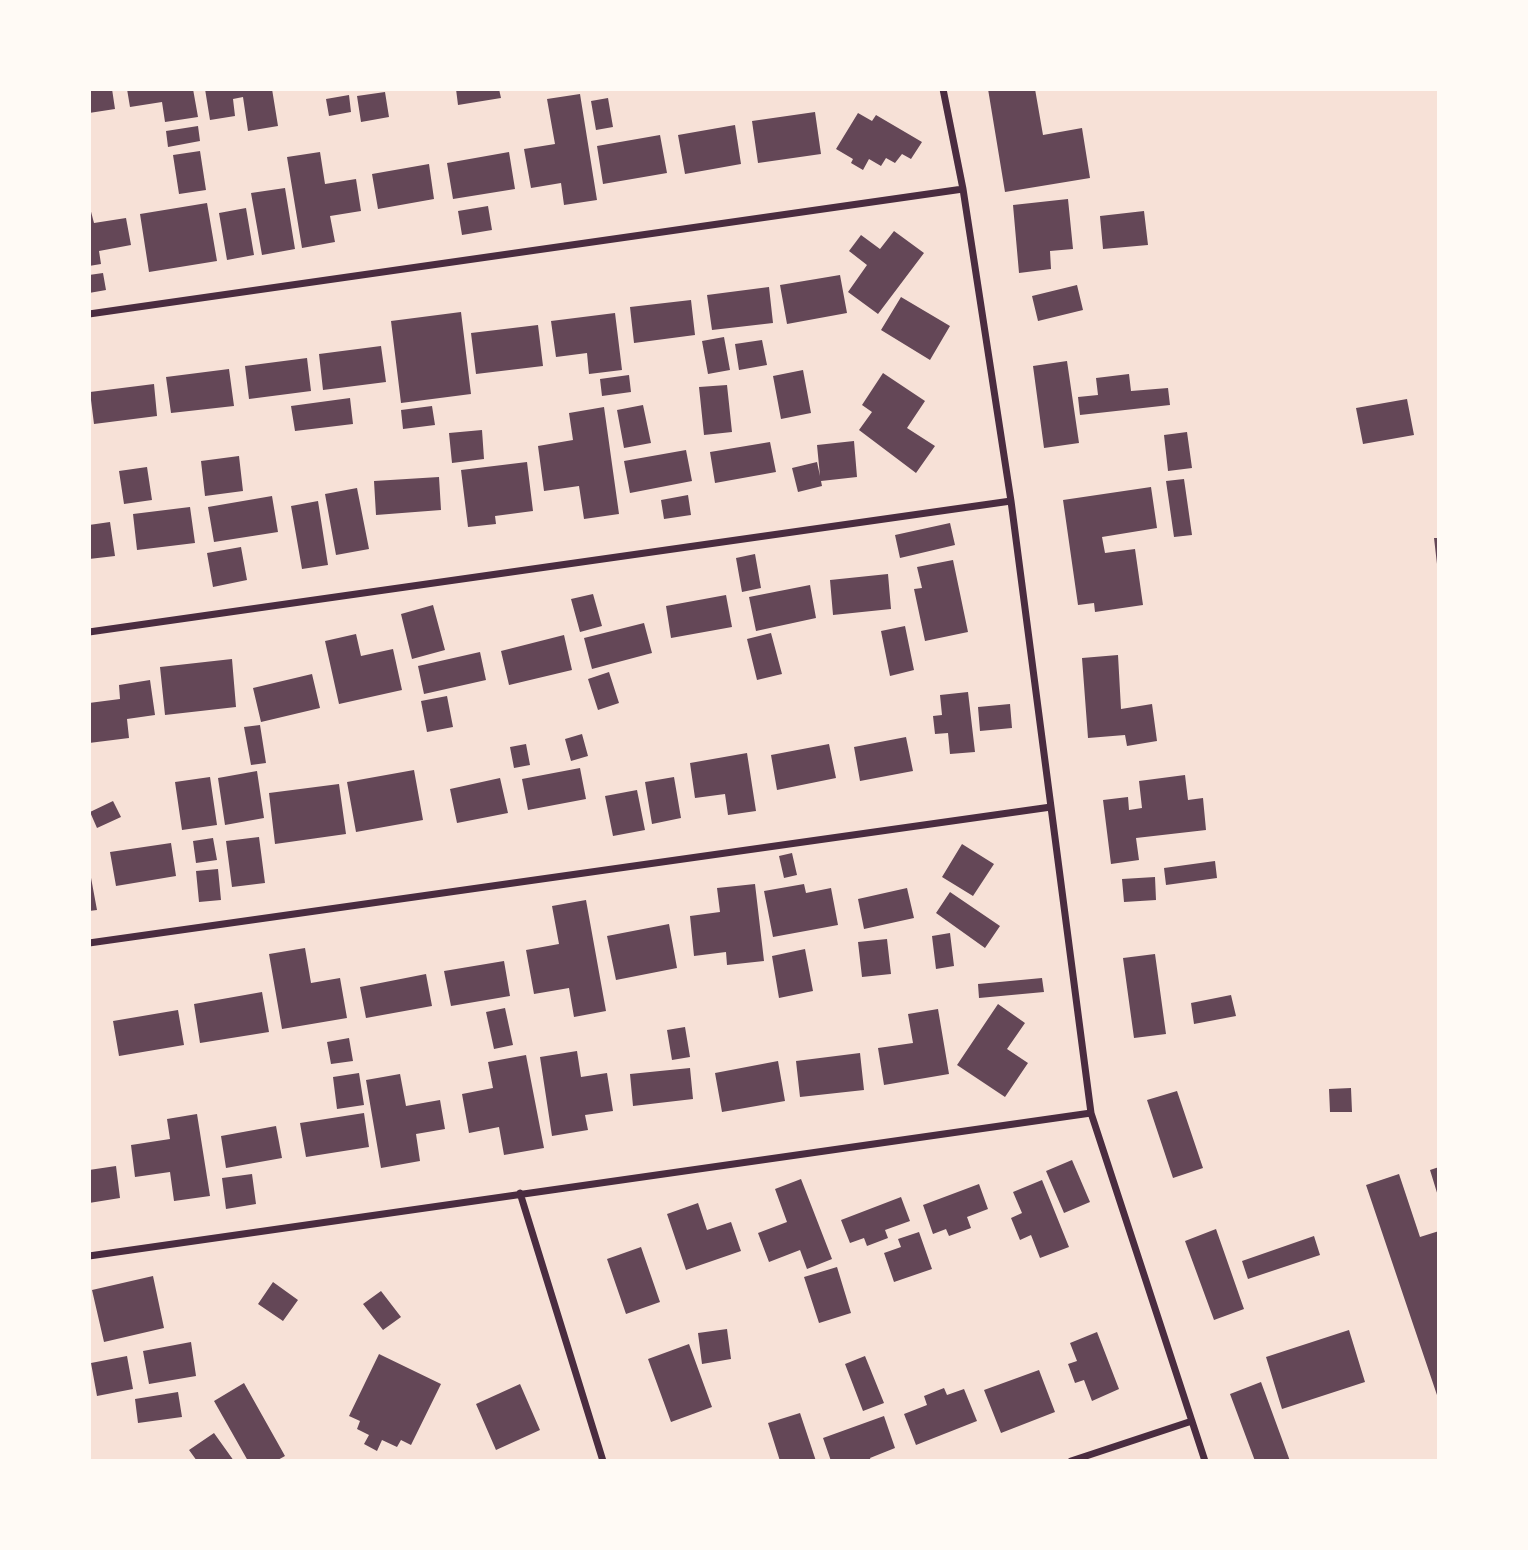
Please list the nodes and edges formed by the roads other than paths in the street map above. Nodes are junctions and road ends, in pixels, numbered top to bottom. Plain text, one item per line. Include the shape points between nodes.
1 (943, 89) edge
2 (964, 189) junction
3 (89, 314) edge
4 (1011, 501) junction
5 (89, 632) edge
6 (1051, 807) junction
7 (89, 943) edge
8 (1091, 1113) junction
9 (520, 1193) junction
10 (89, 1256) edge
11 (1192, 1421) junction
12 (603, 1461) edge
13 (1071, 1461) edge
14 (1205, 1461) edge

1 - 2 street
2 - 3 street
2 - 4 street
4 - 5 street
4 - 6 street
6 - 7 street
6 - 8 street
8 - 9 street
8 - 11 street
9 - 10 street
9 - 12 street
11 - 13 street
11 - 14 street

